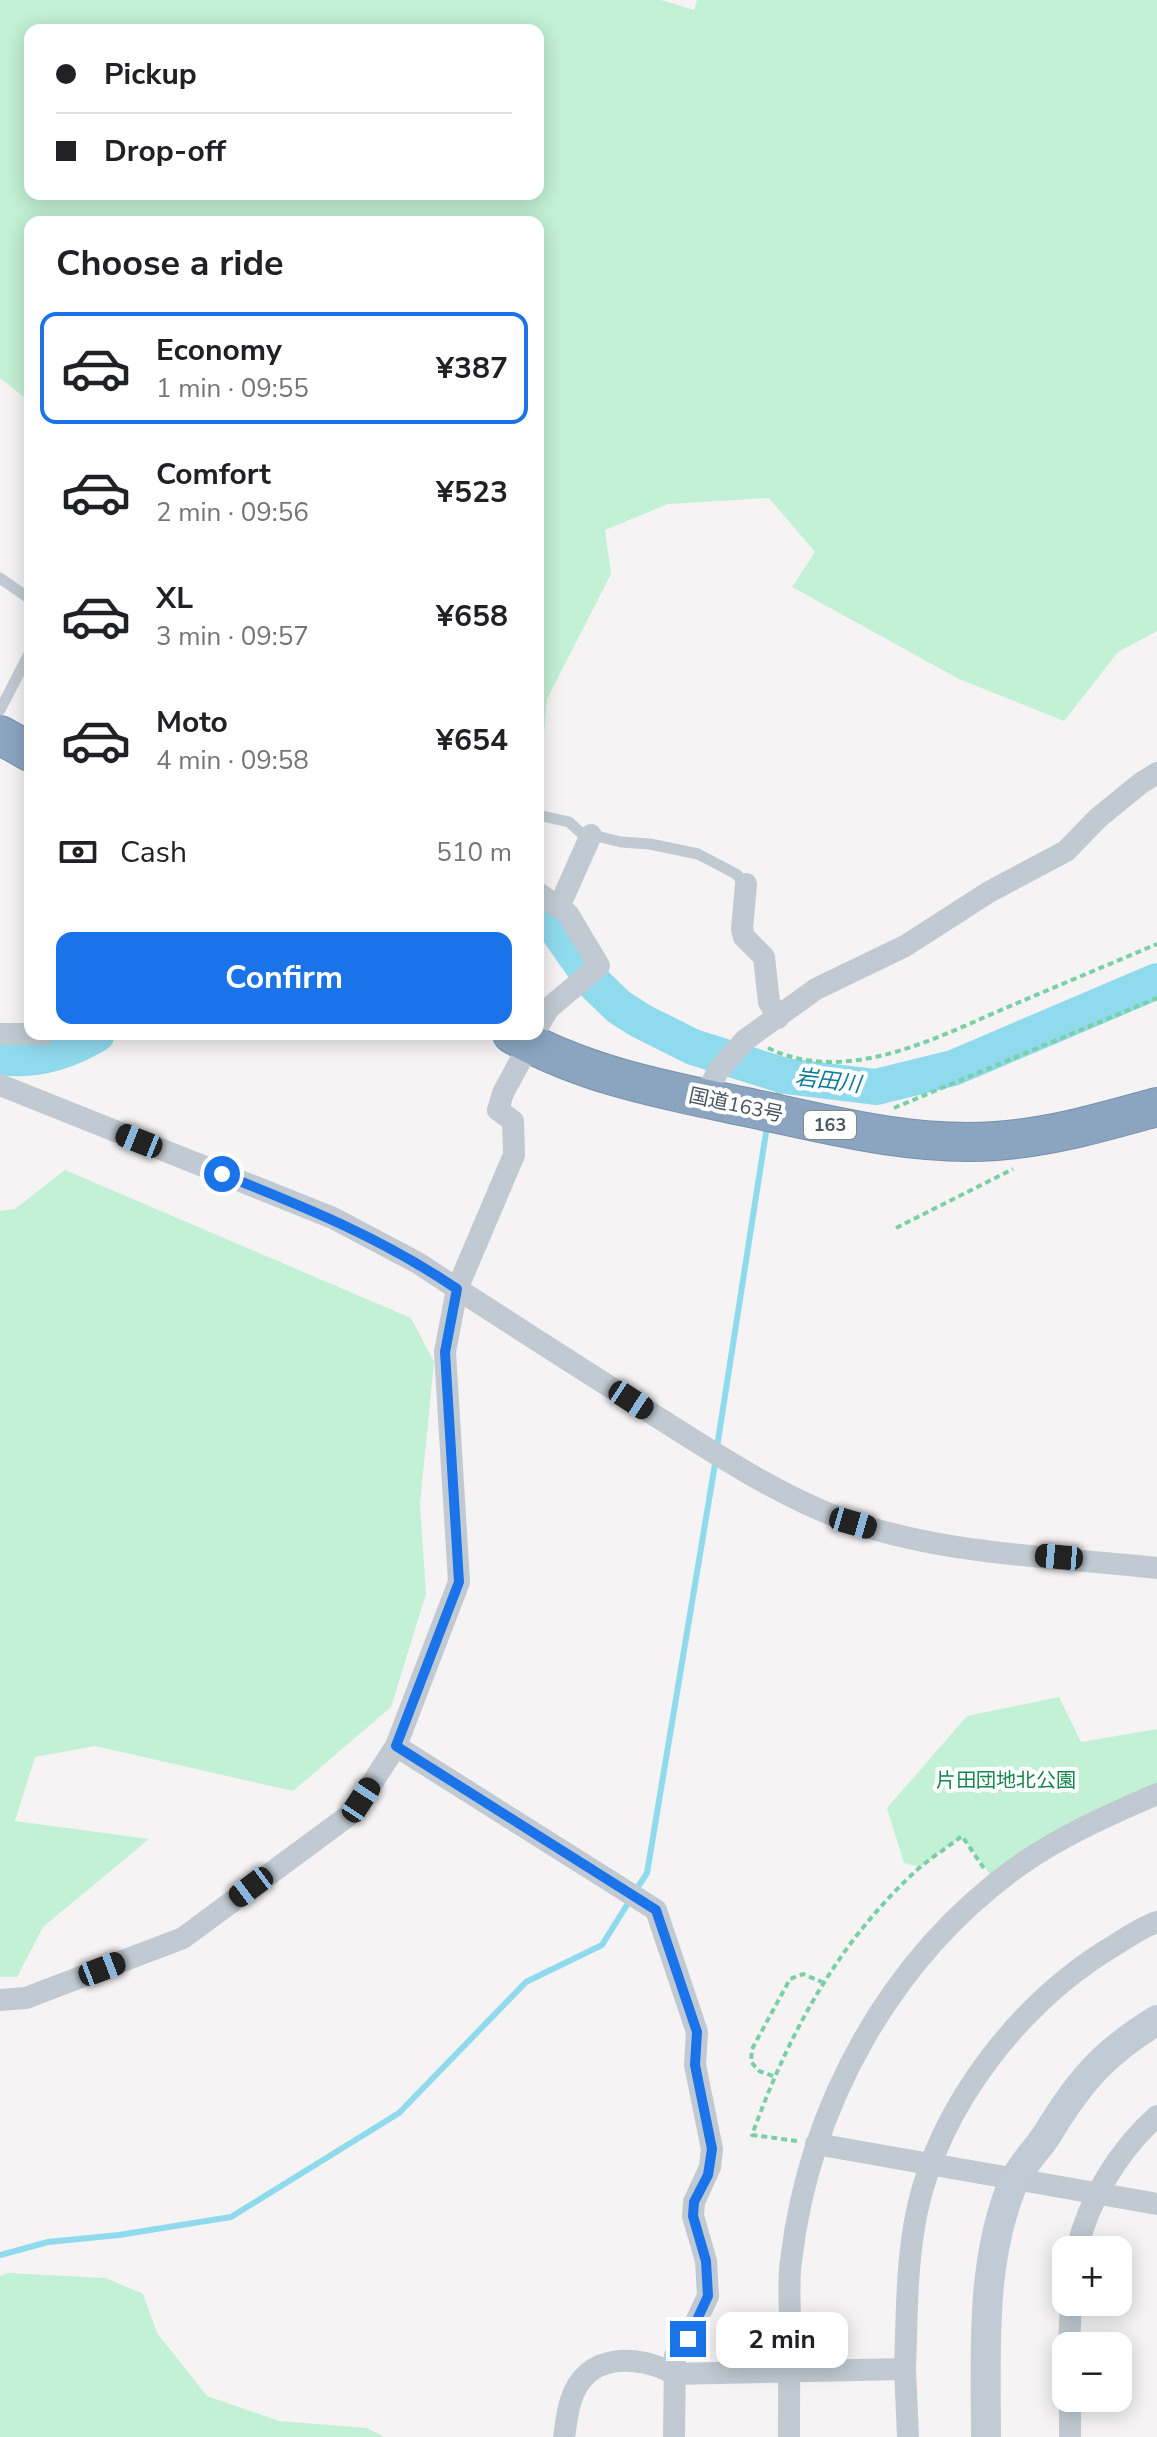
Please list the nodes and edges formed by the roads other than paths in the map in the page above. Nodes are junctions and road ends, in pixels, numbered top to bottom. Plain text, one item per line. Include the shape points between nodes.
1 (0, 578) edge
2 (24, 595) edge
3 (24, 664) edge
4 (0, 710) edge
5 (0, 735) edge
6 (24, 749) edge
7 (1157, 773) edge
8 (544, 816) edge
9 (591, 835) junction
10 (746, 884) joint
11 (544, 897) edge
12 (559, 907) junction
13 (544, 1015) edge
14 (778, 1018) junction
15 (0, 1034) edge
16 (24, 1034) edge
17 (527, 1040) edge
18 (540, 1040) edge
19 (711, 1084) junction
20 (0, 1085) edge
21 (1157, 1107) edge
22 (457, 1289) junction
23 (1157, 1568) edge
24 (396, 1746) junction
25 (1157, 1794) edge
26 (1157, 1922) edge
27 (0, 2000) edge
28 (1157, 2020) edge
29 (1157, 2116) edge
30 (816, 2144) junction
31 (930, 2165) junction
32 (1015, 2180) junction
33 (1096, 2195) junction
34 (1157, 2204) edge
35 (1082, 2236) edge
36 (905, 2369) junction
37 (789, 2372) junction
38 (674, 2374) junction
39 (1070, 2412) edge
40 (564, 2437) edge
41 (674, 2437) edge
42 (789, 2437) edge
43 (908, 2437) edge
44 (986, 2437) edge
45 (1070, 2437) edge

1 - 2 lane
3 - 4 lane
5 - 6 highway
7 - 14 street via 1098,818 1066,851 905,946 816,989
8 - 9 lane
9 - 10 lane via 698,854
9 - 12 street
10 - 14 street via 742,929 764,957 769,1002
11 - 12 street
12 - 13 street via 599,966
14 - 19 street via 747,1039
15 - 16 street
17 - 22 street via 498,1110 513,1121 514,1155
18 - 19 highway, 国道163号 / 163 via 633,1084
19 - 21 highway, 国道163号 / 163 via 872,1133 942,1141 1021,1139 1086,1128
20 - 22 street via 333,1218
22 - 23 street via 706,1448 853,1523 955,1547
22 - 24 street via 445,1352 459,1582
24 - 27 street via 348,1816 183,1938 26,1998
24 - 38 street via 656,1910 697,2032 695,2065 712,2149 693,2216 706,2261 708,2296 675,2356
25 - 30 street via 1056,1842 995,1885 927,1950 871,2027 837,2089
26 - 31 street via 1090,1960 1014,2029 974,2082
28 - 32 street via 1112,2049 1071,2094
29 - 33 street via 1124,2152
30 - 31 street
30 - 37 street via 790,2264
31 - 32 street
31 - 36 street via 910,2262
32 - 33 street
32 - 44 street via 993,2252
33 - 34 street
33 - 35 street
36 - 37 street
36 - 43 street
37 - 38 street
37 - 42 street
38 - 40 street via 654,2363 623,2359 594,2369 571,2400
38 - 41 street
39 - 45 street

